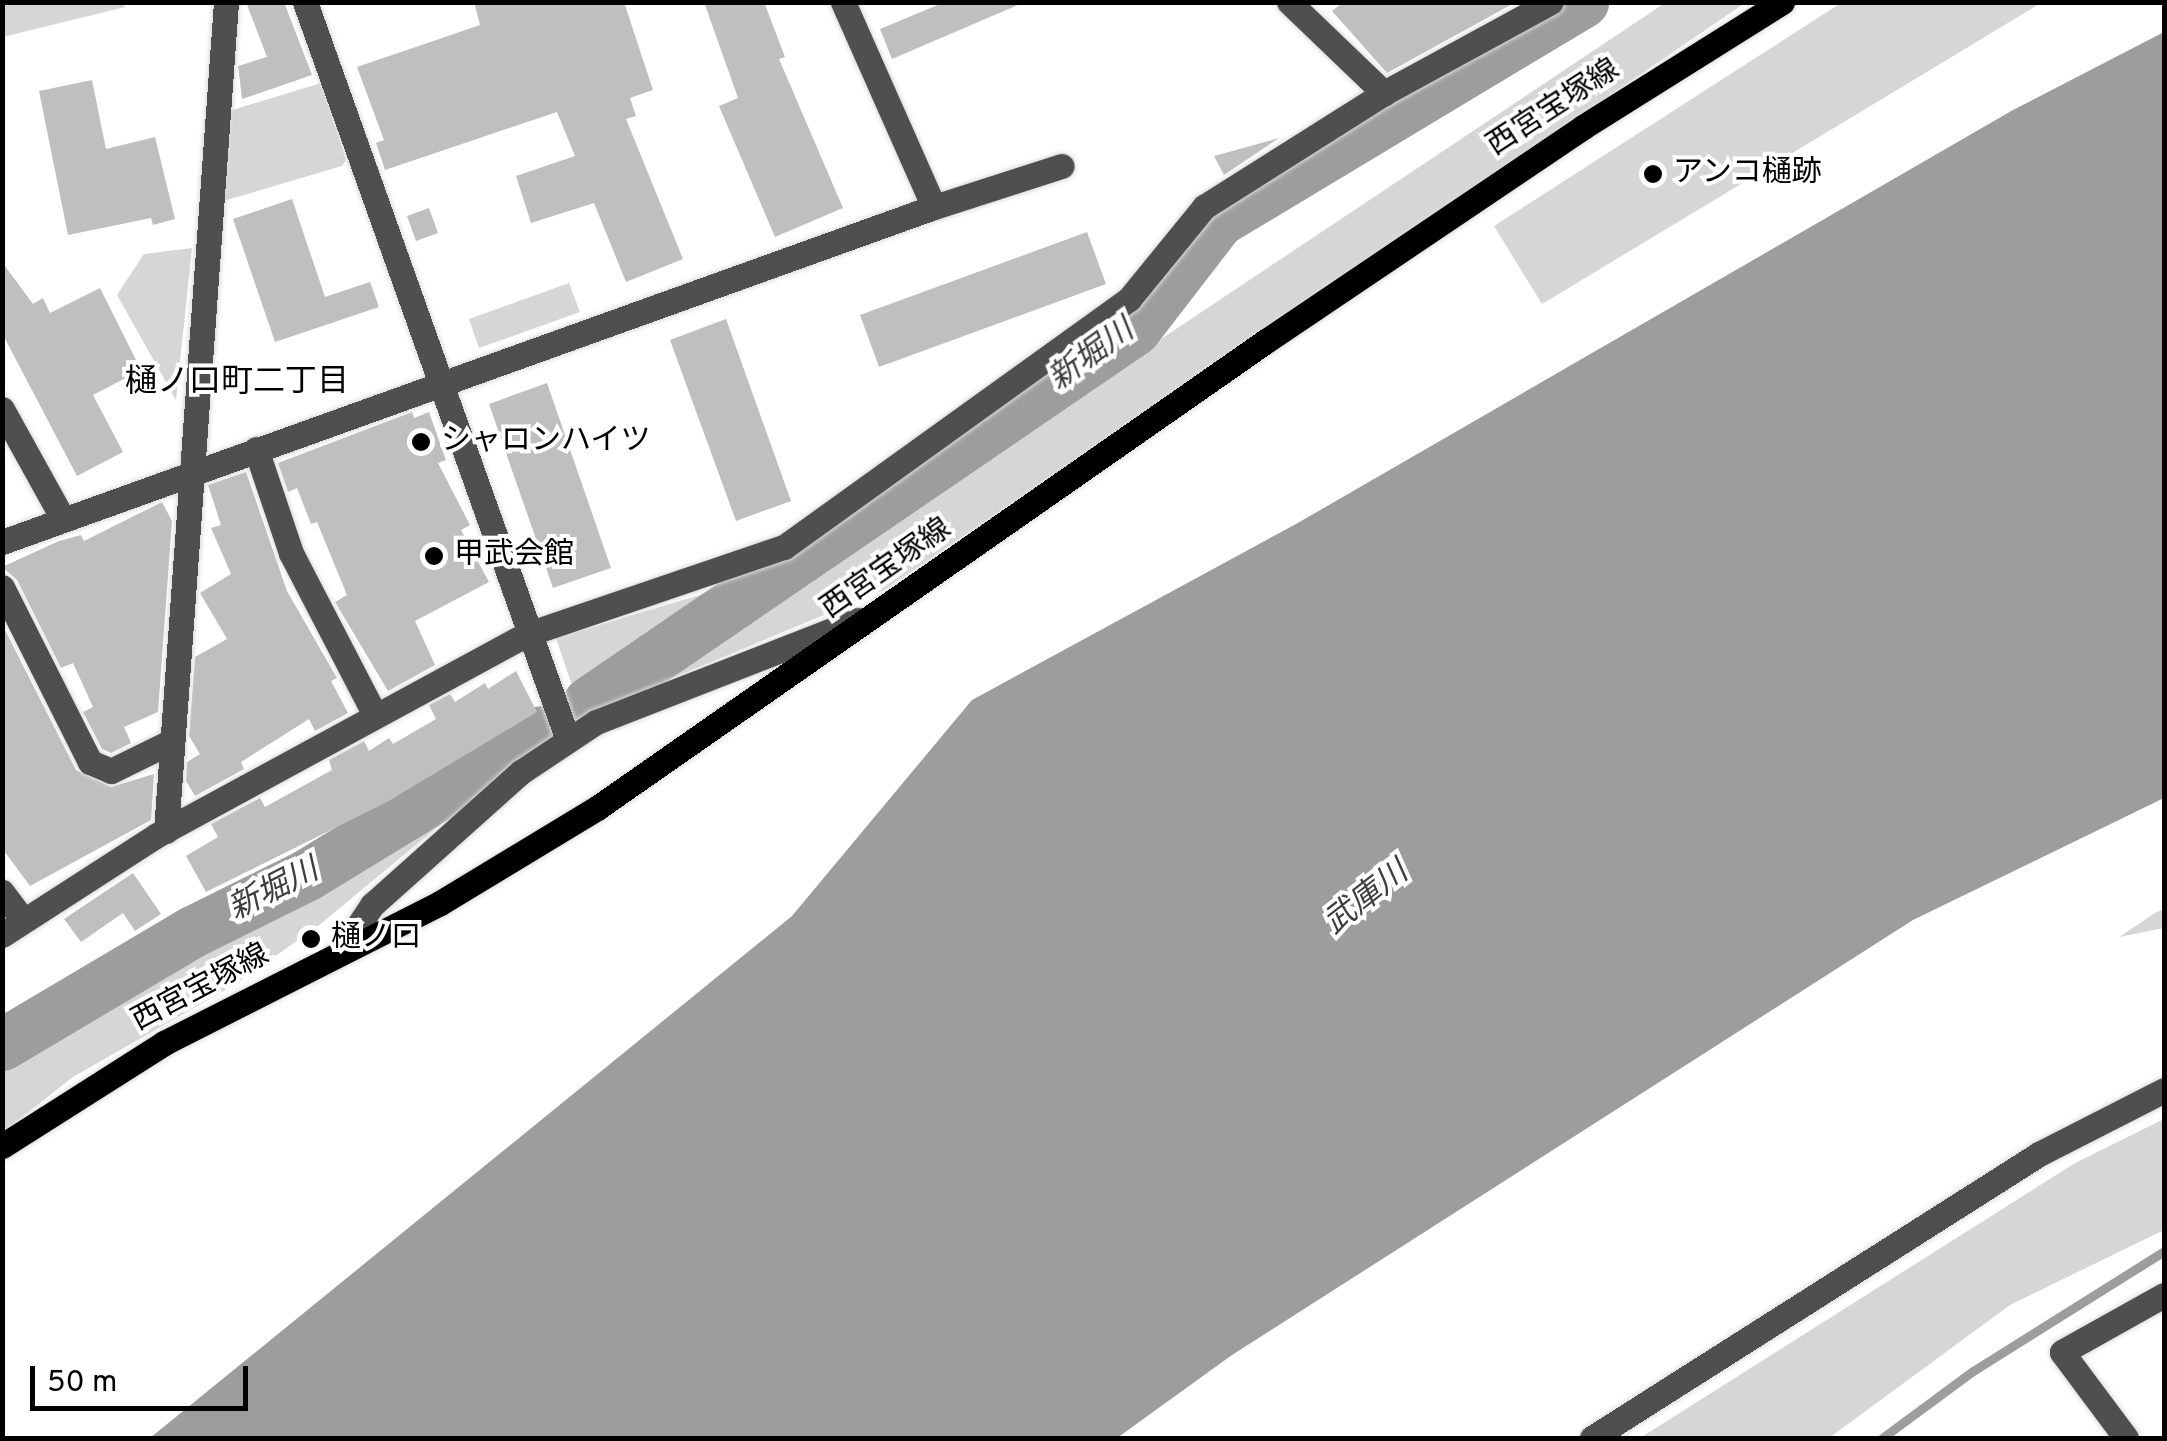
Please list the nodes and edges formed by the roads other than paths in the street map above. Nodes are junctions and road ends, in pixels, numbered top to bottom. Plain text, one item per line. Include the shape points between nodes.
1 (226, 2) edge
2 (306, 2) edge
3 (1289, 2) edge
4 (1551, 2) edge
5 (1782, 2) edge
6 (854, 6) edge
7 (1384, 93) junction
8 (1062, 166) dead end
9 (934, 206) junction
10 (438, 386) junction
11 (2, 409) edge
12 (256, 448) junction
13 (191, 471) junction
14 (63, 520) junction
15 (2, 542) edge
16 (2, 587) edge
17 (895, 605) junction
18 (525, 634) junction
19 (374, 714) junction
20 (568, 740) junction
21 (172, 741) junction
22 (166, 830) junction
23 (2, 892) edge
24 (12, 928) edge
25 (340, 953) junction
26 (2164, 1090) edge
27 (2, 1146) edge
28 (2164, 1295) edge
29 (1592, 1438) edge
30 (2126, 1438) edge

1 - 13 street
2 - 10 street
3 - 7 street
4 - 7 street
5 - 17 main road, 西宮宝塚線 via 1282,330
6 - 9 street
7 - 18 street via 1204,207 1129,299 784,547
8 - 9 street
9 - 10 street
10 - 12 street
10 - 18 street
11 - 14 street
12 - 13 street
12 - 19 street via 291,553
13 - 14 street
13 - 21 street
14 - 15 street
16 - 21 street via 90,762 111,771
17 - 20 street via 596,722
17 - 25 main road, 西宮宝塚線 via 597,808 440,903
18 - 19 street
18 - 20 street
19 - 22 street
20 - 25 street via 521,772 372,905
21 - 22 street
22 - 24 street
23 - 24 street
25 - 27 main road, 西宮宝塚線 via 164,1043
26 - 29 street via 2007,1174
28 - 30 street via 2062,1352

